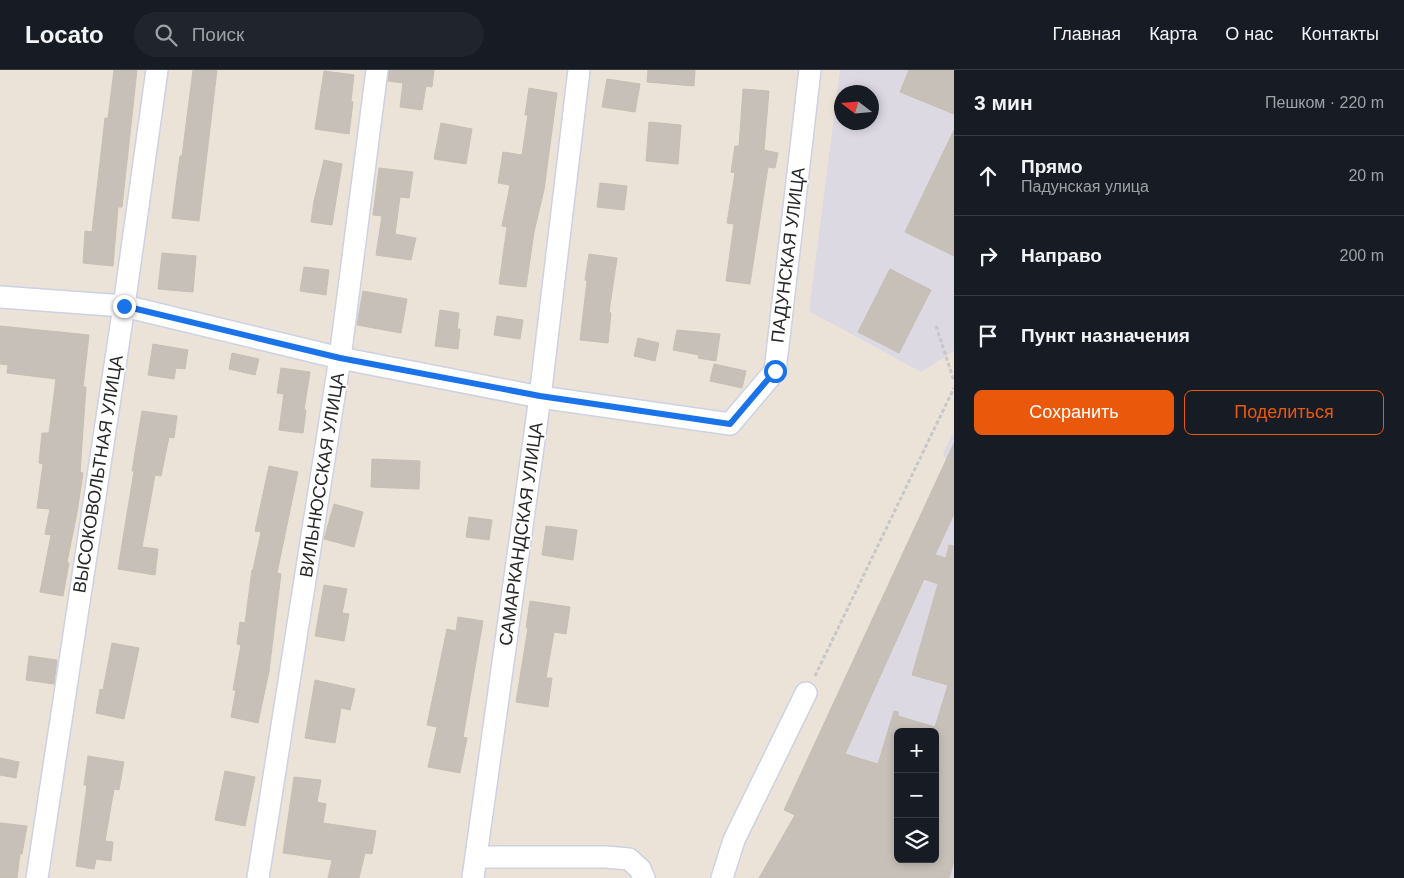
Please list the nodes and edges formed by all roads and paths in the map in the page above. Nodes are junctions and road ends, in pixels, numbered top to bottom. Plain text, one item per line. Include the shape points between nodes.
1 (157, 70) edge
2 (377, 70) edge
3 (579, 70) edge
4 (810, 70) edge
5 (0, 297) edge
6 (124, 306) junction
7 (936, 326) dead end
8 (340, 358) junction
9 (954, 381) edge
10 (954, 388) edge
11 (540, 396) junction
12 (806, 693) joint
13 (477, 857) junction
14 (37, 878) edge
15 (258, 878) edge
16 (473, 878) edge
17 (644, 878) edge
18 (722, 878) edge

1 - 6 street, ВЫСОКОВОЛЬТНАЯ УЛИЦА
2 - 8 street, ВИЛЬНЮССКАЯ УЛИЦА
3 - 11 street, САМАРКАНДСКАЯ УЛИЦА
4 - 11 street, ПАДУНСКАЯ УЛИЦА via 775,371 730,424
5 - 6 street
6 - 8 street
6 - 14 street, ВЫСОКОВОЛЬТНАЯ УЛИЦА
7 - 9 path
8 - 11 street
8 - 15 street, ВИЛЬНЮССКАЯ УЛИЦА
10 - 12 path
11 - 13 street, САМАРКАНДСКАЯ УЛИЦА
12 - 18 street via 734,840
13 - 16 street, САМАРКАНДСКАЯ УЛИЦА
13 - 17 street via 629,859

